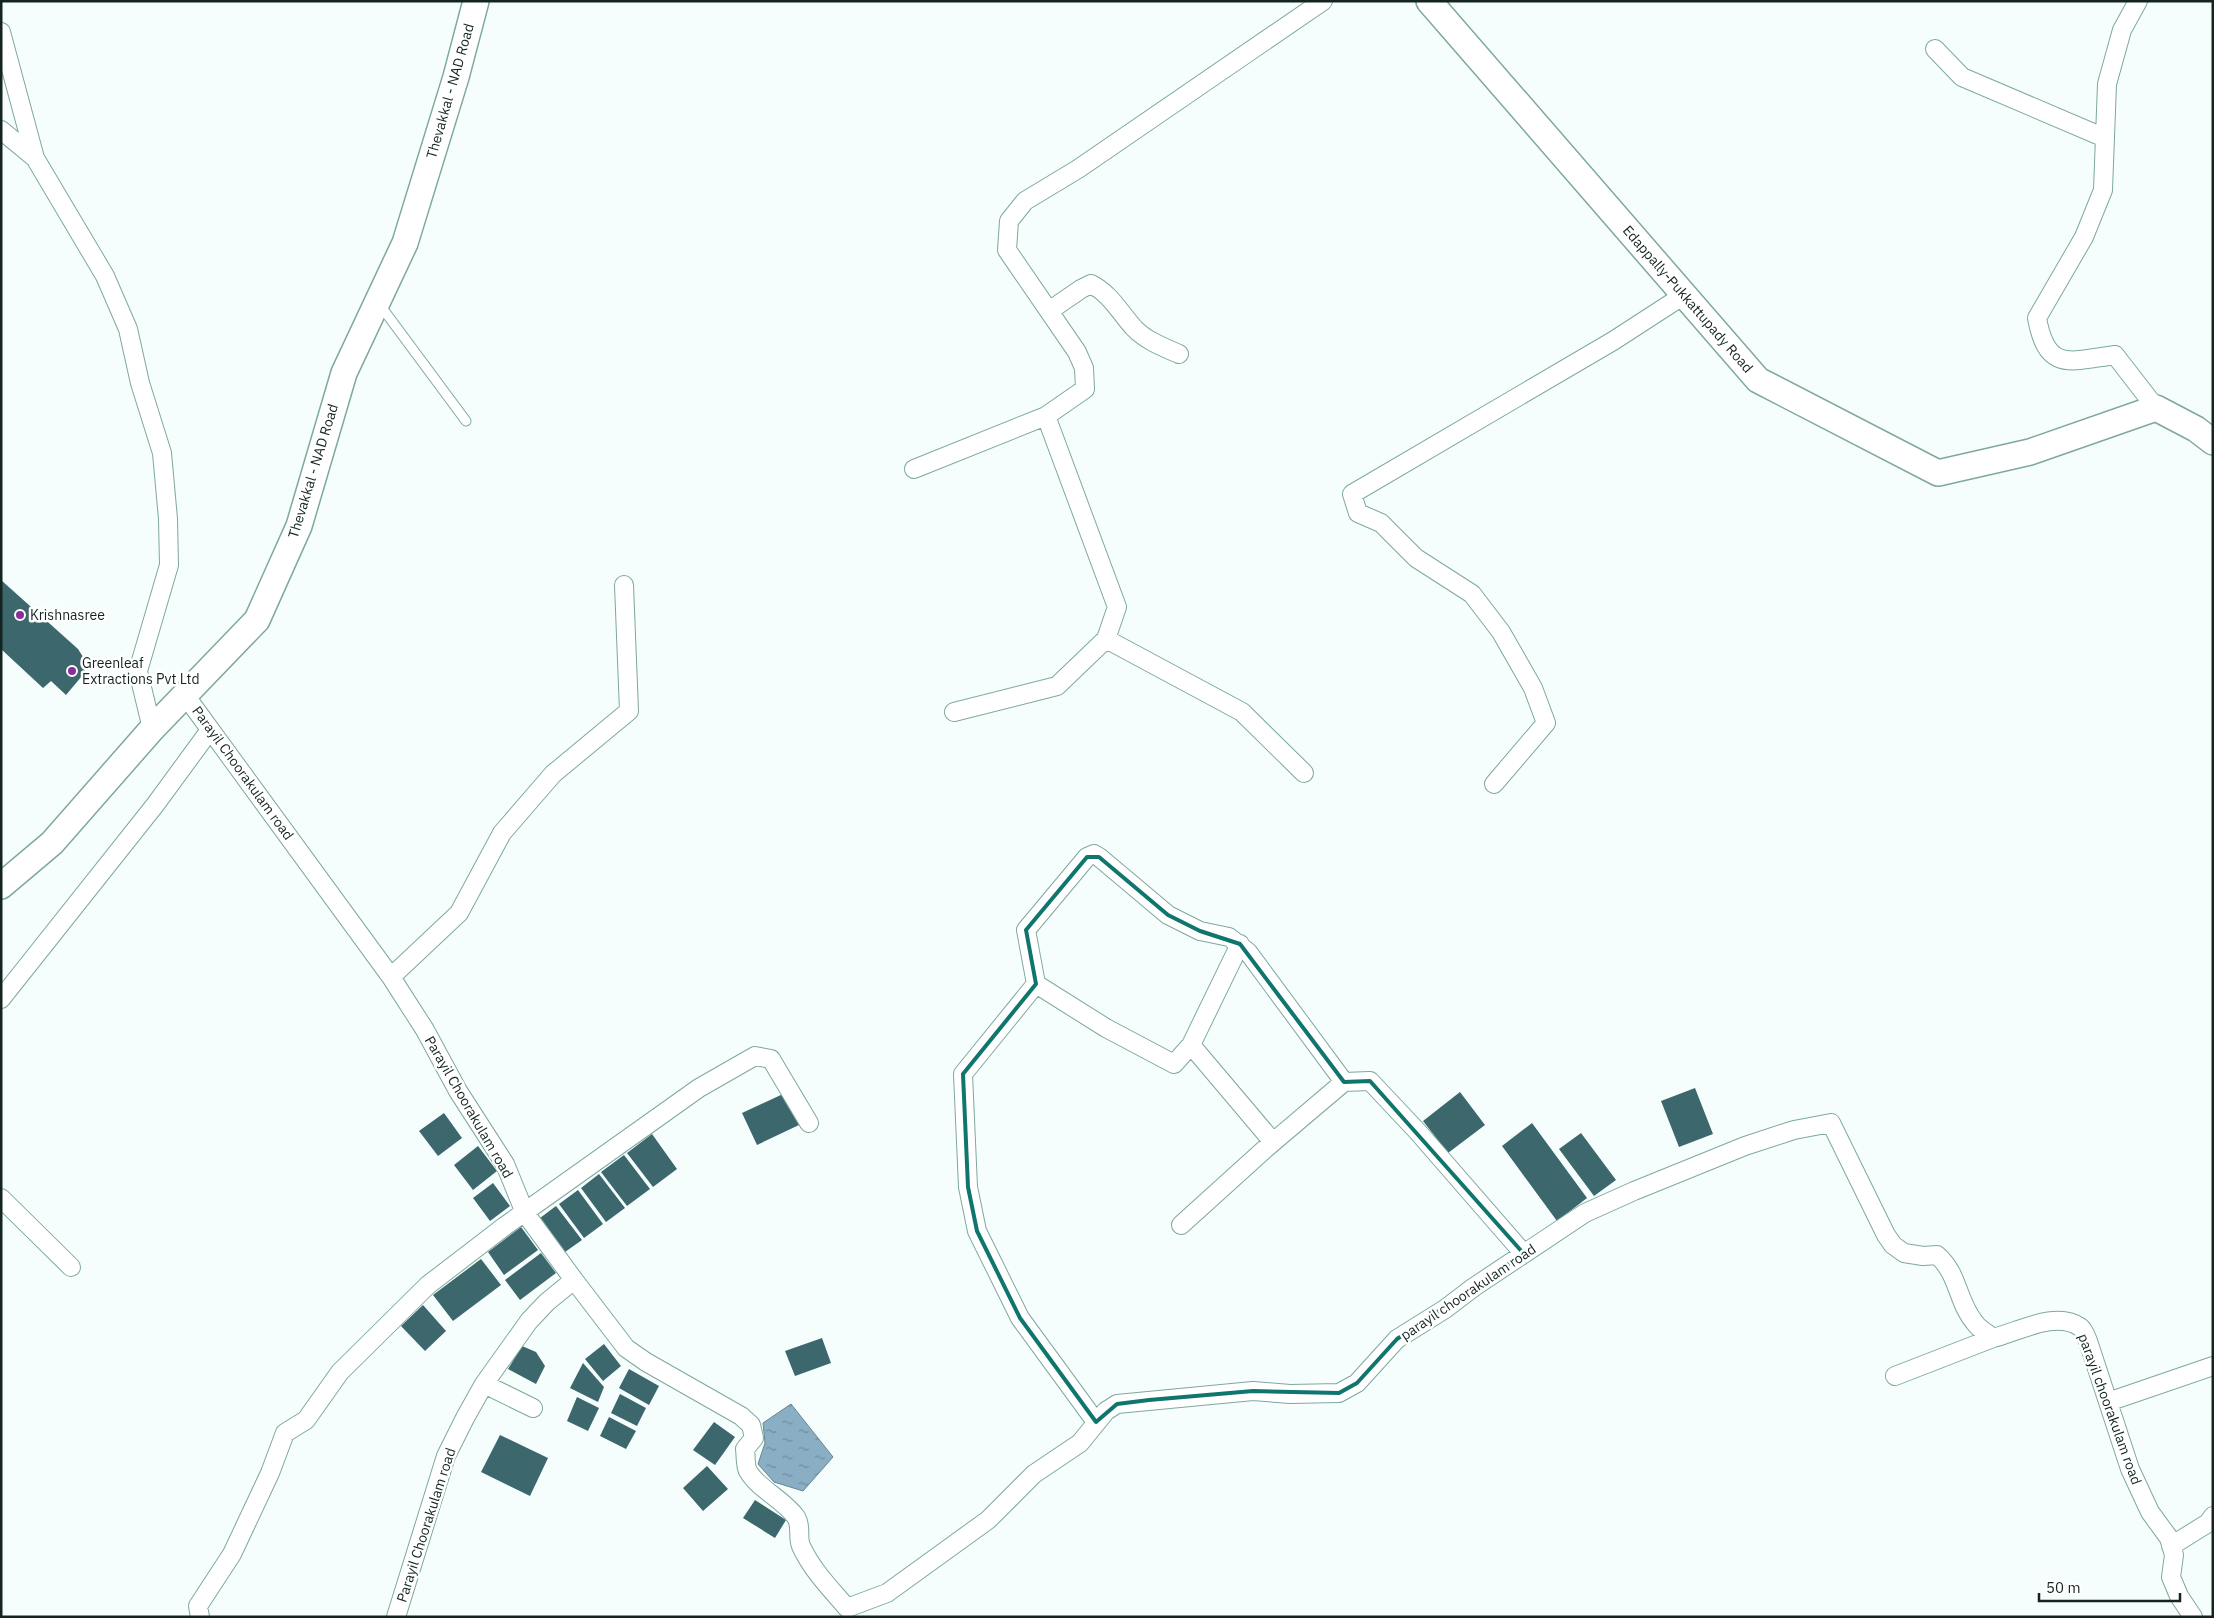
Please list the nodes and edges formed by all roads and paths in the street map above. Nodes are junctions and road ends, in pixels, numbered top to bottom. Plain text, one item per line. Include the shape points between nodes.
1 (476, 1) edge
2 (1323, 1) edge
3 (1429, 1) edge
4 (2138, 1) edge
5 (1, 32) edge
6 (1935, 50) dead end
7 (1, 130) edge
8 (2105, 138) junction
9 (35, 158) junction
10 (1684, 295) junction
11 (378, 302) junction
12 (1049, 311) junction
13 (1179, 354) dead end
14 (2156, 408) junction
15 (1046, 416) junction
16 (466, 421) dead end
17 (2213, 442) edge
18 (914, 469) dead end
19 (624, 585) dead end
20 (1106, 639) junction
21 (185, 695) junction
22 (954, 712) dead end
23 (152, 728) junction
24 (210, 730) junction
25 (1304, 773) dead end
26 (1494, 784) dead end
27 (1, 886) edge
28 (1240, 944) junction
29 (391, 977) junction
30 (1036, 984) junction
31 (1, 999) edge
32 (1191, 1044) junction
33 (1344, 1082) junction
34 (809, 1123) dead end
35 (1273, 1142) junction
36 (1, 1198) edge
37 (524, 1213) junction
38 (1181, 1224) dead end
39 (1524, 1254) junction
40 (71, 1267) dead end
41 (574, 1280) junction
42 (1993, 1338) junction
43 (2213, 1366) edge
44 (1895, 1376) dead end
45 (484, 1384) junction
46 (2108, 1402) junction
47 (533, 1408) dead end
48 (1096, 1422) junction
49 (2213, 1516) edge
50 (2171, 1546) junction
51 (842, 1612) edge
52 (200, 1617) edge
53 (396, 1617) edge
54 (2193, 1617) edge

1 - 11 main road, Thevakkal - NAD Road via 405,243
2 - 12 street via 1078,169 1025,201 1009,221 1007,250
3 - 10 main road, Edappally-Pukkattupady Road
4 - 8 street via 2122,30 2107,84
5 - 9 street
6 - 8 street via 1962,76
7 - 9 street
8 - 14 street via 2103,190 2084,237 2037,318 2041,340 2054,356 2069,362 2115,355
9 - 23 street via 105,276 128,329 140,383 162,453 169,565 138,672
10 - 14 main road, Edappally-Pukkattupady Road via 1758,380 1938,473 2030,452
10 - 26 street via 1613,341 1352,494 1358,513 1381,523 1416,558 1472,594 1501,632 1533,688 1546,723
11 - 16 lane
11 - 21 main road, Thevakkal - NAD Road via 344,373 299,526 257,620
12 - 13 street via 1091,284 1103,290 1136,330 1156,345
12 - 15 street via 1077,352 1084,368 1085,389
14 - 17 main road
15 - 18 street
15 - 20 street via 1118,607
19 - 29 street via 629,711 553,774 502,833 459,913
20 - 22 street via 1057,686
20 - 25 street via 1242,712
21 - 23 main road, Thevakkal - NAD Road
21 - 24 street, Parayil Choorakulam road
23 - 27 main road, Thevakkal - NAD Road via 52,843
24 - 29 street, Parayil Choorakulam road
24 - 31 street via 155,805
28 - 30 street via 1229,937 1200,931 1168,915 1094,854 1026,930
28 - 32 street
28 - 33 street
29 - 37 street, Parayil Choorakulam road via 505,1164
30 - 32 street via 1106,1028 1174,1064
30 - 48 street via 963,1074 968,1187 977,1231 1020,1318
32 - 35 street
33 - 35 street
33 - 39 street via 1370,1081
34 - 37 street via 771,1060 755,1056 699,1088
35 - 38 street
36 - 40 street
37 - 41 street, Parayil Choorakulam road
37 - 52 street via 428,1285 340,1372 306,1420 285,1433 232,1554 198,1606
39 - 42 street, parayil choorakulam road via 1585,1213 1634,1191 1745,1146 1794,1130 1831,1123 1886,1235 1904,1253 1937,1254 1948,1264 1967,1311 1976,1324
39 - 48 street, parayil choorakulam road via 1398,1339 1357,1383 1339,1393 1290,1394 1253,1390 1149,1400 1117,1404
41 - 45 street, Parayil Choorakulam road via 529,1321
41 - 51 street, parayil choorakulam road via 626,1348 734,1411 751,1425 754,1438 745,1449 748,1471 797,1519 797,1537 810,1564
42 - 44 street
42 - 46 street, parayil choorakulam road via 2055,1320 2082,1328
43 - 46 street
45 - 47 street
45 - 53 street, Parayil Choorakulam road via 446,1456
46 - 50 street, parayil choorakulam road via 2130,1469 2150,1512 2169,1538
48 - 51 street, parayil choorakulam road via 1080,1443 1034,1474 970,1534 887,1593
49 - 50 street
50 - 54 street, parayil choorakulam road via 2174,1555 2171,1577

